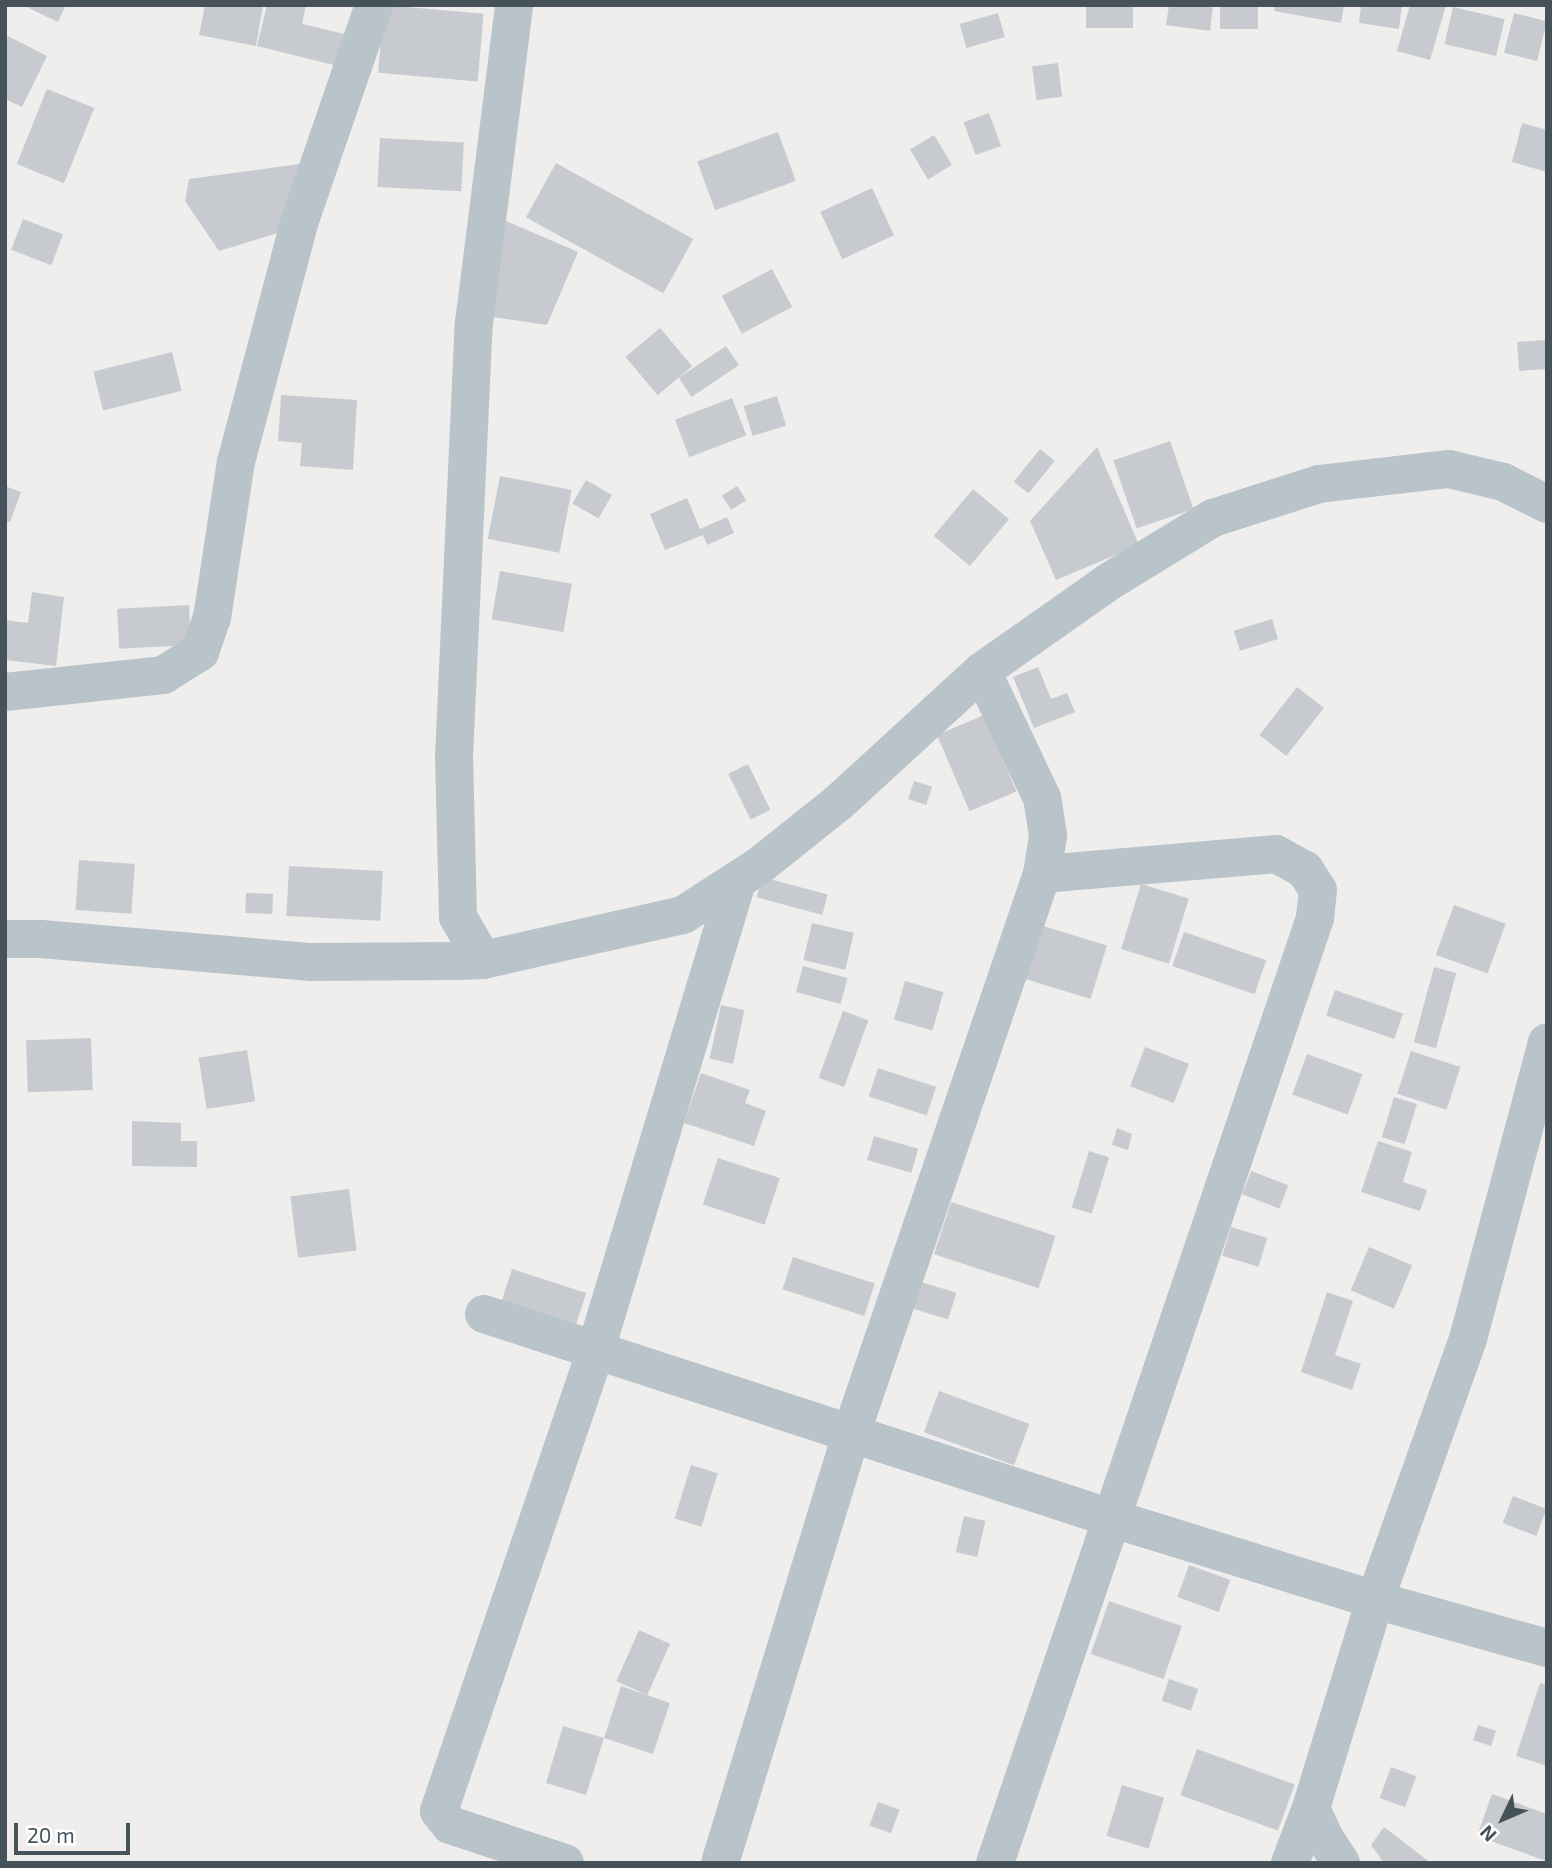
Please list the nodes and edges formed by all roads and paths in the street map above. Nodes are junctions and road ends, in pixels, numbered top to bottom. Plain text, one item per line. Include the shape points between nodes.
1 (374, 5) edge
2 (514, 5) edge
3 (1547, 503) edge
4 (982, 671) junction
5 (5, 692) edge
6 (1042, 874) junction
7 (737, 881) junction
8 (5, 939) edge
9 (483, 960) junction
10 (1547, 1042) edge
11 (484, 1314) dead end
12 (596, 1349) junction
13 (851, 1434) junction
14 (1114, 1519) junction
15 (1375, 1600) junction
16 (1547, 1648) edge
17 (1311, 1808) junction
18 (565, 1863) edge
19 (720, 1863) edge
20 (995, 1863) edge
21 (1290, 1863) edge
22 (1341, 1863) edge

1 - 5 street via 299,223 236,462 212,618 200,652 163,675
2 - 9 street via 474,323 454,757 458,916
3 - 4 street via 1503,482 1448,470 1319,484 1213,518 1110,581
4 - 6 street via 1042,798 1048,835
4 - 7 street via 838,803
6 - 13 street
6 - 14 street via 1276,854 1305,870 1318,890 1315,918
7 - 9 street via 683,915
7 - 12 street
8 - 9 street via 311,962
10 - 15 street via 1468,1339
11 - 12 street
12 - 13 street
12 - 18 street via 439,1811 450,1825
13 - 14 street
13 - 19 street
14 - 15 street
14 - 20 street
15 - 16 street
15 - 17 street
17 - 21 street
17 - 22 street

